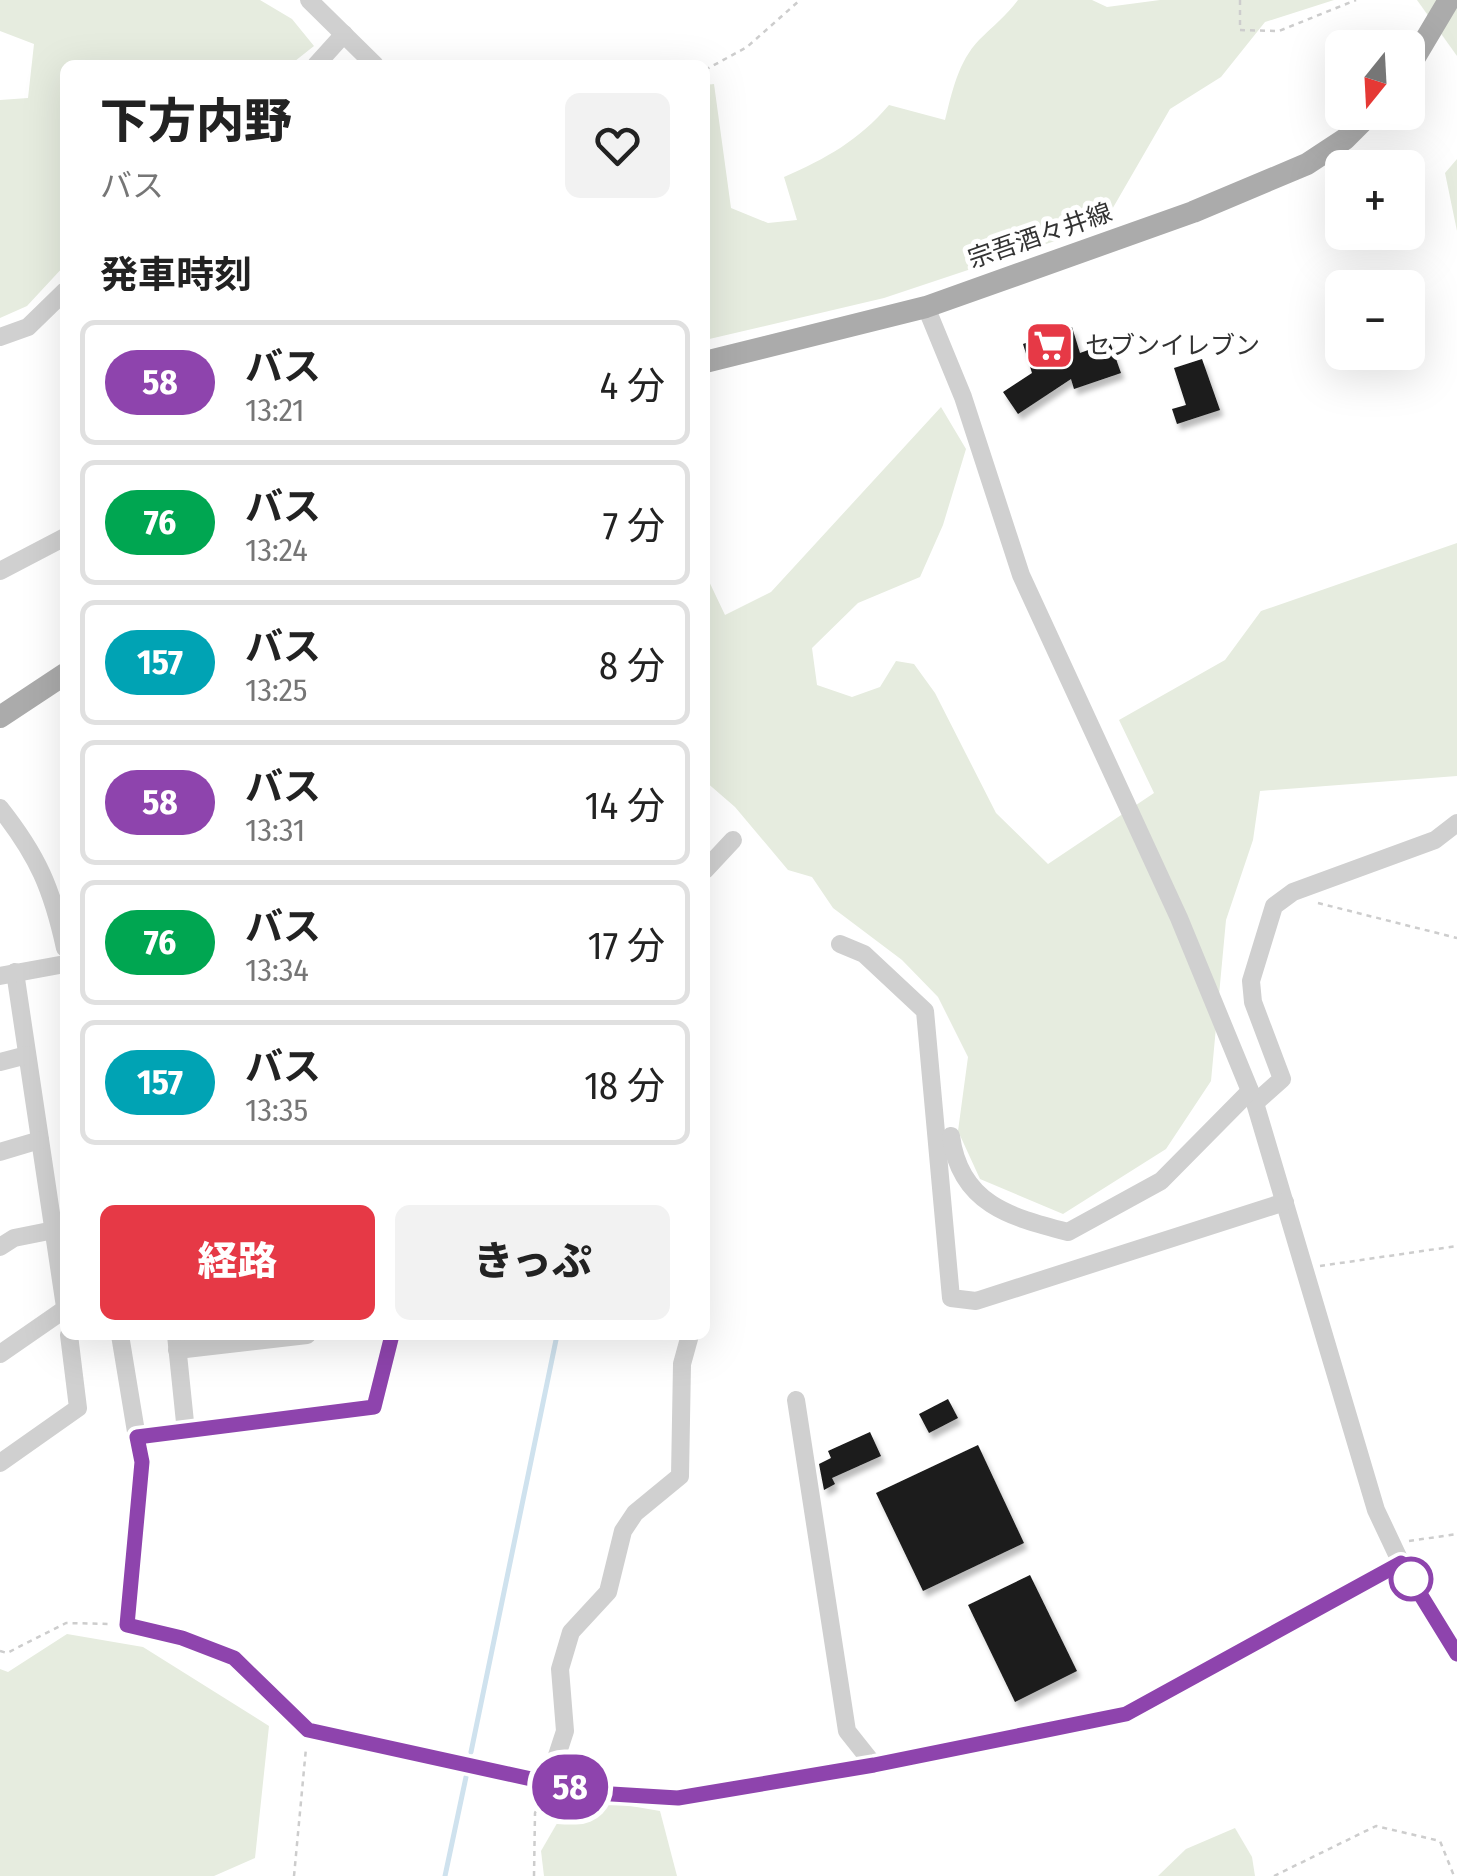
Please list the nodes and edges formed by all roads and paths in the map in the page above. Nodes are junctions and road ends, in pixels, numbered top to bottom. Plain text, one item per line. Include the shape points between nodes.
1 (309, 0) edge
2 (800, 0) edge
3 (1240, 0) edge
4 (1356, 0) edge
5 (1450, 0) edge
6 (344, 34) junction
7 (1425, 41) edge
8 (321, 60) edge
9 (369, 60) edge
10 (710, 67) edge
11 (1350, 130) edge
12 (60, 296) edge
13 (926, 307) junction
14 (0, 337) edge
15 (710, 361) edge
16 (60, 539) edge
17 (0, 570) edge
18 (60, 677) edge
19 (0, 717) edge
20 (0, 808) edge
21 (1457, 823) edge
22 (734, 840) dead end
23 (710, 865) edge
24 (1288, 896) junction
25 (60, 925) edge
26 (1457, 938) edge
27 (840, 944) dead end
28 (60, 965) edge
29 (8, 974) edge
30 (27, 1055) junction
31 (0, 1062) edge
32 (1252, 1097) junction
33 (951, 1136) dead end
34 (40, 1140) junction
35 (0, 1152) edge
36 (1285, 1202) junction
37 (54, 1230) junction
38 (1457, 1246) edge
39 (0, 1248) edge
40 (1306, 1268) junction
41 (60, 1273) edge
42 (60, 1312) edge
43 (69, 1340) edge
44 (121, 1340) edge
45 (226, 1340) edge
46 (391, 1340) edge
47 (689, 1340) edge
48 (177, 1343) edge
49 (0, 1354) edge
50 (796, 1400) dead end
51 (186, 1432) junction
52 (137, 1437) junction
53 (0, 1462) edge
54 (1457, 1534) edge
55 (1392, 1544) junction
56 (1401, 1563) junction
57 (127, 1625) junction
58 (0, 1650) edge
59 (1457, 1654) edge
60 (308, 1730) junction
61 (874, 1765) junction
62 (548, 1783) junction
63 (294, 1876) edge
64 (534, 1876) edge
65 (1274, 1876) edge
66 (1454, 1876) edge

1 - 6 street
2 - 10 path via 747,47
3 - 4 path via 1240,30 1279,31
5 - 7 main road
6 - 8 street
6 - 9 street
11 - 13 main road, 宗吾酒々井線 via 1320,155 1258,187
12 - 14 street via 28,327
13 - 15 main road, 宗吾酒々井線
13 - 32 street via 1021,576 1179,918
16 - 17 street
18 - 19 main road
20 - 25 street via 52,888
21 - 24 street via 1435,840
22 - 23 street
24 - 26 path
24 - 32 street via 1274,906 1251,981 1282,1080
27 - 36 street via 864,954 925,1011 951,1298 976,1301
28 - 29 street
29 - 30 street
30 - 31 street
30 - 34 street
32 - 33 street via 1160,1181 1068,1232 1006,1216 954,1160
32 - 36 street
34 - 35 street
34 - 37 street
36 - 40 street
37 - 39 street via 14,1238
37 - 41 street
38 - 40 path
40 - 55 street via 1376,1510
42 - 49 street
43 - 53 street via 78,1408
44 - 52 street
45 - 48 street
46 - 51 street via 374,1407
47 - 62 street via 682,1364 680,1476 635,1513 623,1531 608,1592 571,1632 560,1669 565,1732
48 - 51 street
50 - 61 street via 847,1732
51 - 52 street
52 - 57 street via 142,1462
54 - 55 path
55 - 56 street
56 - 59 street
56 - 61 street via 1126,1714
57 - 58 path via 66,1622 7,1653
57 - 60 street via 234,1658
60 - 62 street
60 - 63 path
61 - 62 street via 678,1798
62 - 64 path via 535,1813
65 - 66 path via 1376,1826 1440,1841

